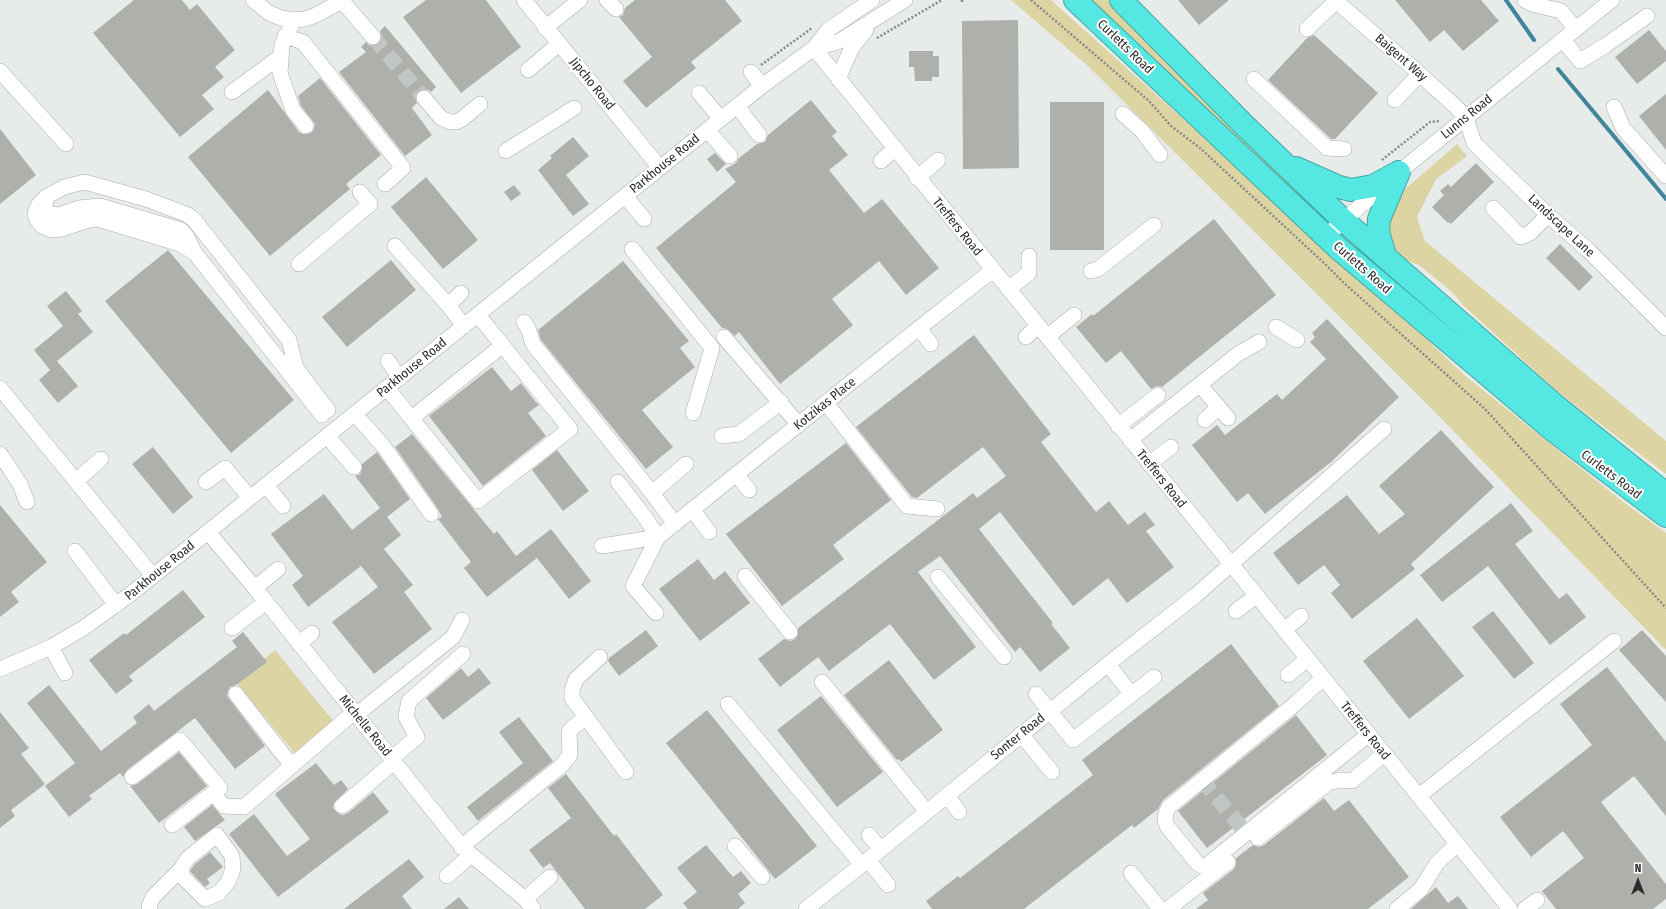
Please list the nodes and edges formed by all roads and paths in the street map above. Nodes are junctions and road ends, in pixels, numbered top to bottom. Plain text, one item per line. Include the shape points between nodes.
1 (253, 0) edge
2 (524, 0) edge
3 (580, 0) edge
4 (872, 0) edge
5 (905, 0) edge
6 (942, 0) edge
7 (1032, 0) edge
8 (1121, 0) edge
9 (1336, 0) edge
10 (1525, 0) edge
11 (1612, 0) edge
12 (343, 1) edge
13 (1076, 3) edge
14 (1647, 16) dead end
15 (294, 20) junction
16 (872, 22) junction
17 (818, 24) dead end
18 (545, 28) junction
19 (1307, 29) dead end
20 (1576, 29) junction
21 (285, 36) junction
22 (373, 37) tunnel mouth
23 (1563, 40) junction
24 (871, 42) dead end
25 (559, 44) junction
26 (814, 48) junction
27 (281, 56) junction
28 (528, 70) dead end
29 (0, 71) edge
30 (751, 72) joint
31 (1420, 74) junction
32 (838, 79) junction
33 (1254, 79) dead end
34 (762, 86) junction
35 (232, 92) dead end
36 (698, 93) dead end
37 (424, 98) tunnel mouth
38 (1395, 100) dead end
39 (480, 104) dead end
40 (736, 106) junction
41 (1614, 107) dead end
42 (574, 108) dead end
43 (1123, 114) dead end
44 (1466, 118) junction
45 (721, 119) junction
46 (306, 126) dead end
47 (707, 130) junction
48 (759, 134) dead end
49 (66, 144) dead end
50 (894, 149) junction
51 (1344, 149) dead end
52 (506, 151) dead end
53 (1160, 155) dead end
54 (730, 156) dead end
55 (880, 160) dead end
56 (938, 160) dead end
57 (1284, 163) junction
58 (660, 168) junction
59 (1399, 172) junction
60 (1666, 176) edge
61 (917, 178) junction
62 (385, 184) dead end
63 (360, 192) dead end
64 (625, 196) junction
65 (1493, 208) dead end
66 (1548, 215) junction
67 (644, 220) dead end
68 (1343, 220) junction
69 (1154, 225) dead end
70 (1326, 236) junction
71 (395, 246) dead end
72 (632, 248) dead end
73 (1029, 256) dead end
74 (1385, 256) junction
75 (299, 264) dead end
76 (993, 270) junction
77 (1091, 271) dead end
78 (1008, 289) junction
79 (461, 293) dead end
80 (448, 305) junction
81 (478, 315) junction
82 (1074, 315) dead end
83 (524, 322) dead end
84 (464, 326) junction
85 (1276, 327) dead end
86 (919, 328) junction
87 (1666, 328) edge
88 (1042, 331) junction
89 (724, 337) dead end
90 (1026, 337) dead end
91 (1297, 340) dead end
92 (1259, 342) dead end
93 (931, 344) dead end
94 (503, 345) junction
95 (388, 361) dead end
96 (400, 378) junction
97 (1200, 385) junction
98 (0, 388) edge
99 (387, 388) junction
100 (1158, 395) dead end
101 (781, 402) junction
102 (826, 404) junction
103 (325, 412) joint
104 (693, 413) dead end
105 (354, 414) junction
106 (412, 418) junction
107 (1205, 420) dead end
108 (799, 425) junction
109 (1118, 426) junction
110 (1384, 429) dead end
111 (327, 436) junction
112 (722, 436) dead end
113 (1130, 440) junction
114 (1171, 447) dead end
115 (0, 454) edge
116 (101, 459) dead end
117 (686, 464) dead end
118 (1149, 464) junction
119 (354, 467) dead end
120 (736, 475) junction
121 (76, 481) junction
122 (206, 482) dead end
123 (618, 482) dead end
124 (266, 485) junction
125 (749, 490) dead end
126 (652, 493) junction
127 (1666, 494) edge
128 (250, 498) junction
129 (27, 502) dead end
130 (283, 506) dead end
131 (937, 509) dead end
132 (693, 510) junction
133 (431, 514) dead end
134 (1666, 516) edge
135 (675, 524) junction
136 (208, 532) junction
137 (709, 532) dead end
138 (658, 537) junction
139 (602, 546) dead end
140 (75, 551) dead end
141 (1231, 565) junction
142 (278, 569) dead end
143 (153, 576) junction
144 (745, 576) dead end
145 (938, 577) dead end
146 (255, 588) junction
147 (1256, 596) junction
148 (266, 602) junction
149 (116, 605) junction
150 (1666, 608) edge
151 (1236, 611) dead end
152 (656, 613) dead end
153 (1301, 616) dead end
154 (462, 620) dead end
155 (232, 628) dead end
156 (1284, 630) junction
157 (790, 632) dead end
158 (312, 634) dead end
159 (1614, 641) dead end
160 (299, 644) junction
161 (51, 647) junction
162 (463, 654) dead end
163 (600, 657) dead end
164 (1004, 657) dead end
165 (1307, 659) junction
166 (1108, 664) junction
167 (1, 667) edge
168 (65, 673) dead end
169 (1288, 675) dead end
170 (1154, 676) dead end
171 (1323, 678) junction
172 (822, 682) dead end
173 (236, 694) dead end
174 (1036, 694) dead end
175 (1131, 694) junction
176 (728, 704) dead end
177 (1049, 712) junction
178 (355, 714) junction
179 (586, 718) junction
180 (1021, 734) junction
181 (1368, 735) junction
182 (1384, 754) junction
183 (392, 760) junction
184 (292, 766) junction
185 (626, 772) dead end
186 (1052, 772) dead end
187 (132, 777) dead end
188 (213, 793) junction
189 (947, 795) junction
190 (1419, 796) junction
191 (342, 806) dead end
192 (927, 812) junction
193 (959, 812) dead end
194 (172, 825) dead end
195 (869, 835) dead end
196 (1457, 844) junction
197 (735, 846) dead end
198 (881, 850) junction
199 (466, 851) junction
200 (865, 862) junction
201 (181, 869) junction
202 (1131, 873) dead end
203 (447, 876) dead end
204 (550, 877) dead end
205 (762, 878) dead end
206 (888, 885) dead end
207 (201, 904) edge
208 (529, 904) edge
209 (150, 909) edge
210 (806, 909) edge
211 (1160, 909) edge
212 (1168, 909) edge
213 (1397, 909) edge
214 (1510, 909) edge

1 - 15 street via 269,13
2 - 18 street, Jipcho Road
3 - 18 street
4 - 26 street, Parkhouse Road via 828,30
5 - 16 street, Parkhouse Road
6 - 24 path
7 - 150 path via 1155,106 1170,126 1200,148 1345,284 1485,409
8 - 57 highway, Curletts Road
9 - 19 street
9 - 31 street, Baigent Way
10 - 20 street via 1562,11
11 - 20 street, Lunns Road
12 - 15 street via 316,15
12 - 22 street
13 - 70 highway, Curletts Road
14 - 23 street via 1580,61
15 - 21 street
16 - 26 street, Parkhouse Road via 838,42
16 - 32 street via 852,47
17 - 30 path
18 - 25 street, Jipcho Road
20 - 23 street, Lunns Road
21 - 27 street
21 - 62 street via 302,42 403,168
23 - 44 street, Lunns Road
25 - 28 street
25 - 58 street, Jipcho Road
26 - 32 street, Treffers Road
26 - 34 street, Parkhouse Road
27 - 35 street
27 - 46 street via 276,76 293,110
29 - 49 street
30 - 34 street
31 - 38 street
31 - 44 street, Baigent Way
32 - 50 street, Treffers Road
33 - 51 street via 1327,148
34 - 40 street, Parkhouse Road
36 - 45 street
37 - 39 street via 441,118 450,122 462,119
40 - 45 street, Parkhouse Road
40 - 48 street
41 - 60 street via 1623,128
42 - 52 street
43 - 53 street via 1142,132
44 - 59 street, Lunns Road
44 - 66 street, Landscape Lane via 1474,143
45 - 47 street, Parkhouse Road
47 - 54 street
47 - 58 street, Parkhouse Road
50 - 55 street
50 - 61 street, Treffers Road
56 - 61 street
57 - 59 highway via 1351,190 1373,186
57 - 68 highway, Curletts Road
58 - 64 street, Parkhouse Road
59 - 68 street, Lunns Road
59 - 74 highway via 1380,219 1378,232
61 - 76 street, Treffers Road
63 - 75 street via 370,204
64 - 67 street
64 - 81 street, Parkhouse Road
65 - 66 street via 1521,237 1530,233
66 - 87 street, Landscape Lane via 1591,249
68 - 70 street, Lunns Road
68 - 74 highway, Curletts Road
69 - 77 street via 1098,269
70 - 134 highway, Curletts Road via 1554,431
71 - 80 street
72 - 104 street via 712,348
73 - 78 street via 1035,273
74 - 127 highway, Curletts Road via 1557,407
76 - 78 street, Treffers Road
76 - 86 street, Kotzikas Place
78 - 88 street, Treffers Road
79 - 80 street
80 - 84 street
81 - 84 street, Parkhouse Road
81 - 94 street
82 - 88 street
83 - 126 street via 533,344
84 - 96 street, Parkhouse Road
85 - 91 street
86 - 93 street
86 - 102 street, Kotzikas Place
88 - 90 street
88 - 109 street, Treffers Road
89 - 101 street
92 - 97 street via 1238,354
94 - 106 street
94 - 106 street via 570,429 478,501
95 - 96 street
96 - 99 street, Parkhouse Road
97 - 107 street via 1224,413
97 - 113 street
98 - 121 street
99 - 105 street, Parkhouse Road
99 - 106 street
100 - 109 street
101 - 108 street
101 - 112 street via 739,434
102 - 108 street, Kotzikas Place
102 - 131 street via 907,506
103 - 103 street via 195,253 180,244 98,220 52,230 42,226 36,218 35,213 40,204 46,197 64,187 86,182 188,215 289,340 296,368
105 - 111 street, Parkhouse Road
105 - 133 street via 384,447
108 - 120 street, Kotzikas Place
109 - 113 street, Treffers Road
110 - 141 street, Sonter Road
111 - 119 street
111 - 124 street, Parkhouse Road
113 - 118 street, Treffers Road
114 - 118 street
115 - 129 street via 20,484
116 - 121 street
117 - 126 street
118 - 141 street, Treffers Road
120 - 125 street
120 - 132 street, Kotzikas Place
121 - 143 street
122 - 128 street via 225,468
123 - 138 street
124 - 128 street, Parkhouse Road
124 - 130 street
126 - 135 street
128 - 136 street, Parkhouse Road
132 - 135 street, Kotzikas Place
132 - 137 street
135 - 138 street, Kotzikas Place
136 - 143 street, Parkhouse Road
136 - 146 street, Michelle Road
138 - 139 street
138 - 152 street via 633,586
140 - 149 street
141 - 147 street, Treffers Road
141 - 166 street, Sonter Road
142 - 146 street
143 - 149 street, Parkhouse Road
144 - 157 street
145 - 164 street
146 - 148 street, Michelle Road
147 - 151 street
147 - 156 street, Treffers Road
148 - 155 street
148 - 160 street, Michelle Road
149 - 161 street, Parkhouse Road
153 - 156 street
154 - 178 street via 453,637
156 - 165 street, Treffers Road
158 - 160 street
159 - 190 street
160 - 178 street, Michelle Road
161 - 167 street, Parkhouse Road
161 - 168 street
162 - 183 street via 409,701 406,717 417,737
163 - 179 street via 576,679 572,690 572,698
165 - 169 street
165 - 171 street, Treffers Road
166 - 175 street
166 - 177 street, Sonter Road
170 - 175 street
171 - 181 street, Treffers Road
171 - 181 street via 1169,807 1165,820 1172,833 1197,863 1207,865
172 - 192 street
173 - 184 street
174 - 177 street
175 - 177 street via 1073,740
176 - 200 street
177 - 180 street, Sonter Road
178 - 183 street, Michelle Road
178 - 184 street
179 - 185 street
179 - 199 street via 569,732 570,755 565,762
180 - 186 street
180 - 189 street, Sonter Road
181 - 182 street, Treffers Road
182 - 190 street, Treffers Road
182 - 212 street via 1352,781 1328,783
183 - 191 street
183 - 199 street, Michelle Road
184 - 188 street via 244,807 224,806
187 - 188 street via 180,740 220,788
188 - 194 street
189 - 192 street, Sonter Road
189 - 193 street
190 - 196 street, Treffers Road
192 - 198 street, Sonter Road
195 - 198 street
196 - 213 street via 1437,863 1421,889
196 - 214 street, Treffers Road
197 - 205 street
198 - 200 street, Sonter Road
199 - 203 street
199 - 208 street, Michelle Road
200 - 206 street
200 - 210 street, Sonter Road
201 - 207 street via 182,876
201 - 207 street via 187,859 217,835 232,856 233,869 228,882 219,892
201 - 209 street via 153,897
202 - 211 street
204 - 208 street

